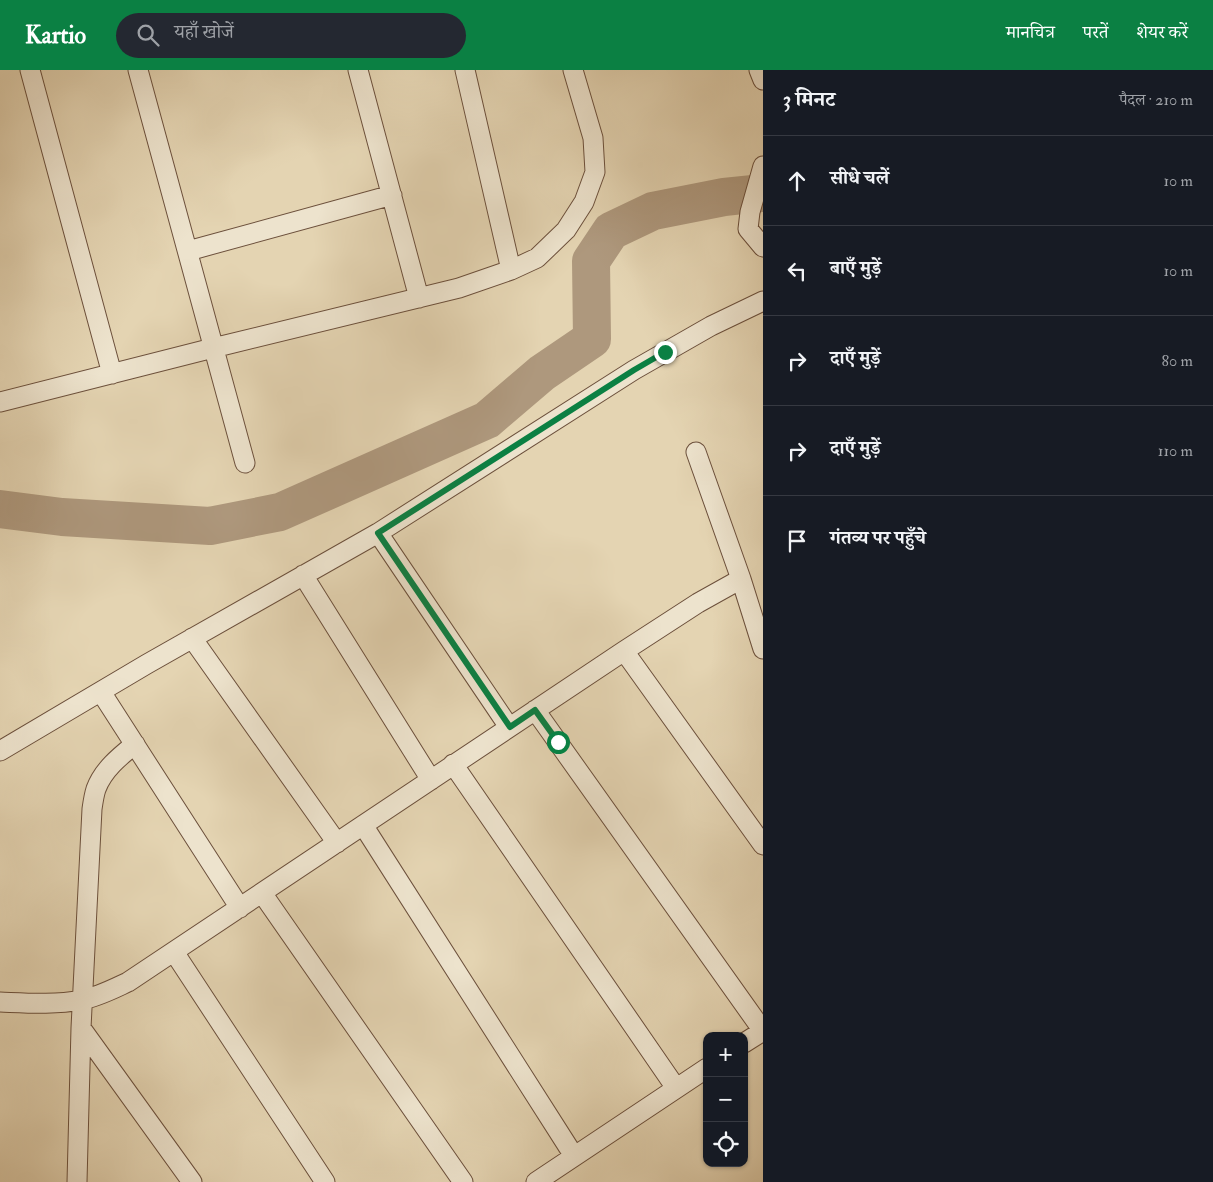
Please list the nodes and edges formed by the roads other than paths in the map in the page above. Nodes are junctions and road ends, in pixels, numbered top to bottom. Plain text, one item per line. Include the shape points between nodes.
1 (30, 70) edge
2 (138, 70) edge
3 (358, 70) edge
4 (465, 70) edge
5 (573, 70) edge
6 (759, 70) edge
7 (763, 80) edge
8 (763, 166) edge
9 (392, 195) junction
10 (763, 247) edge
11 (188, 251) junction
12 (511, 270) junction
13 (419, 298) junction
14 (763, 301) edge
15 (213, 348) junction
16 (112, 374) junction
17 (0, 402) edge
18 (696, 452) dead end
19 (245, 464) dead end
20 (378, 533) junction
21 (303, 575) junction
22 (741, 579) junction
23 (192, 638) junction
24 (763, 648) edge
25 (624, 651) junction
26 (101, 692) junction
27 (535, 710) junction
28 (510, 727) junction
29 (135, 744) junction
30 (0, 751) edge
31 (453, 764) junction
32 (431, 780) junction
33 (363, 825) junction
34 (337, 843) junction
35 (763, 845) edge
36 (262, 893) junction
37 (240, 908) junction
38 (174, 952) junction
39 (82, 1000) junction
40 (0, 1002) edge
41 (81, 1028) junction
42 (763, 1031) edge
43 (748, 1040) edge
44 (703, 1071) edge
45 (676, 1088) junction
46 (574, 1156) junction
47 (77, 1182) edge
48 (192, 1182) edge
49 (325, 1182) edge
50 (463, 1182) edge
51 (536, 1182) edge

1 - 16 street
2 - 11 street
3 - 9 street
4 - 12 street
5 - 12 street via 593,138 595,172 584,202 566,230 537,258
6 - 7 street
8 - 10 street via 748,229
9 - 11 street
9 - 13 street
11 - 15 street
12 - 13 street
13 - 15 street
14 - 20 street via 634,370
15 - 16 street
15 - 19 street
16 - 17 street
18 - 22 street
20 - 21 street
20 - 28 street
21 - 23 street
21 - 32 street
22 - 24 street
22 - 25 street via 698,602
23 - 26 street
23 - 34 street
25 - 27 street
25 - 35 street
26 - 29 street
26 - 30 street
27 - 28 street
27 - 42 street
28 - 31 street
29 - 37 street
29 - 39 street via 104,773 96,789 92,809
31 - 32 street
31 - 45 street
32 - 33 street
33 - 34 street
33 - 46 street
34 - 36 street
36 - 37 street
36 - 50 street
37 - 38 street
38 - 39 street via 128,982
38 - 49 street
39 - 40 street via 47,1004
39 - 41 street
41 - 47 street
41 - 48 street
42 - 43 street
44 - 45 street
45 - 46 street
46 - 51 street

